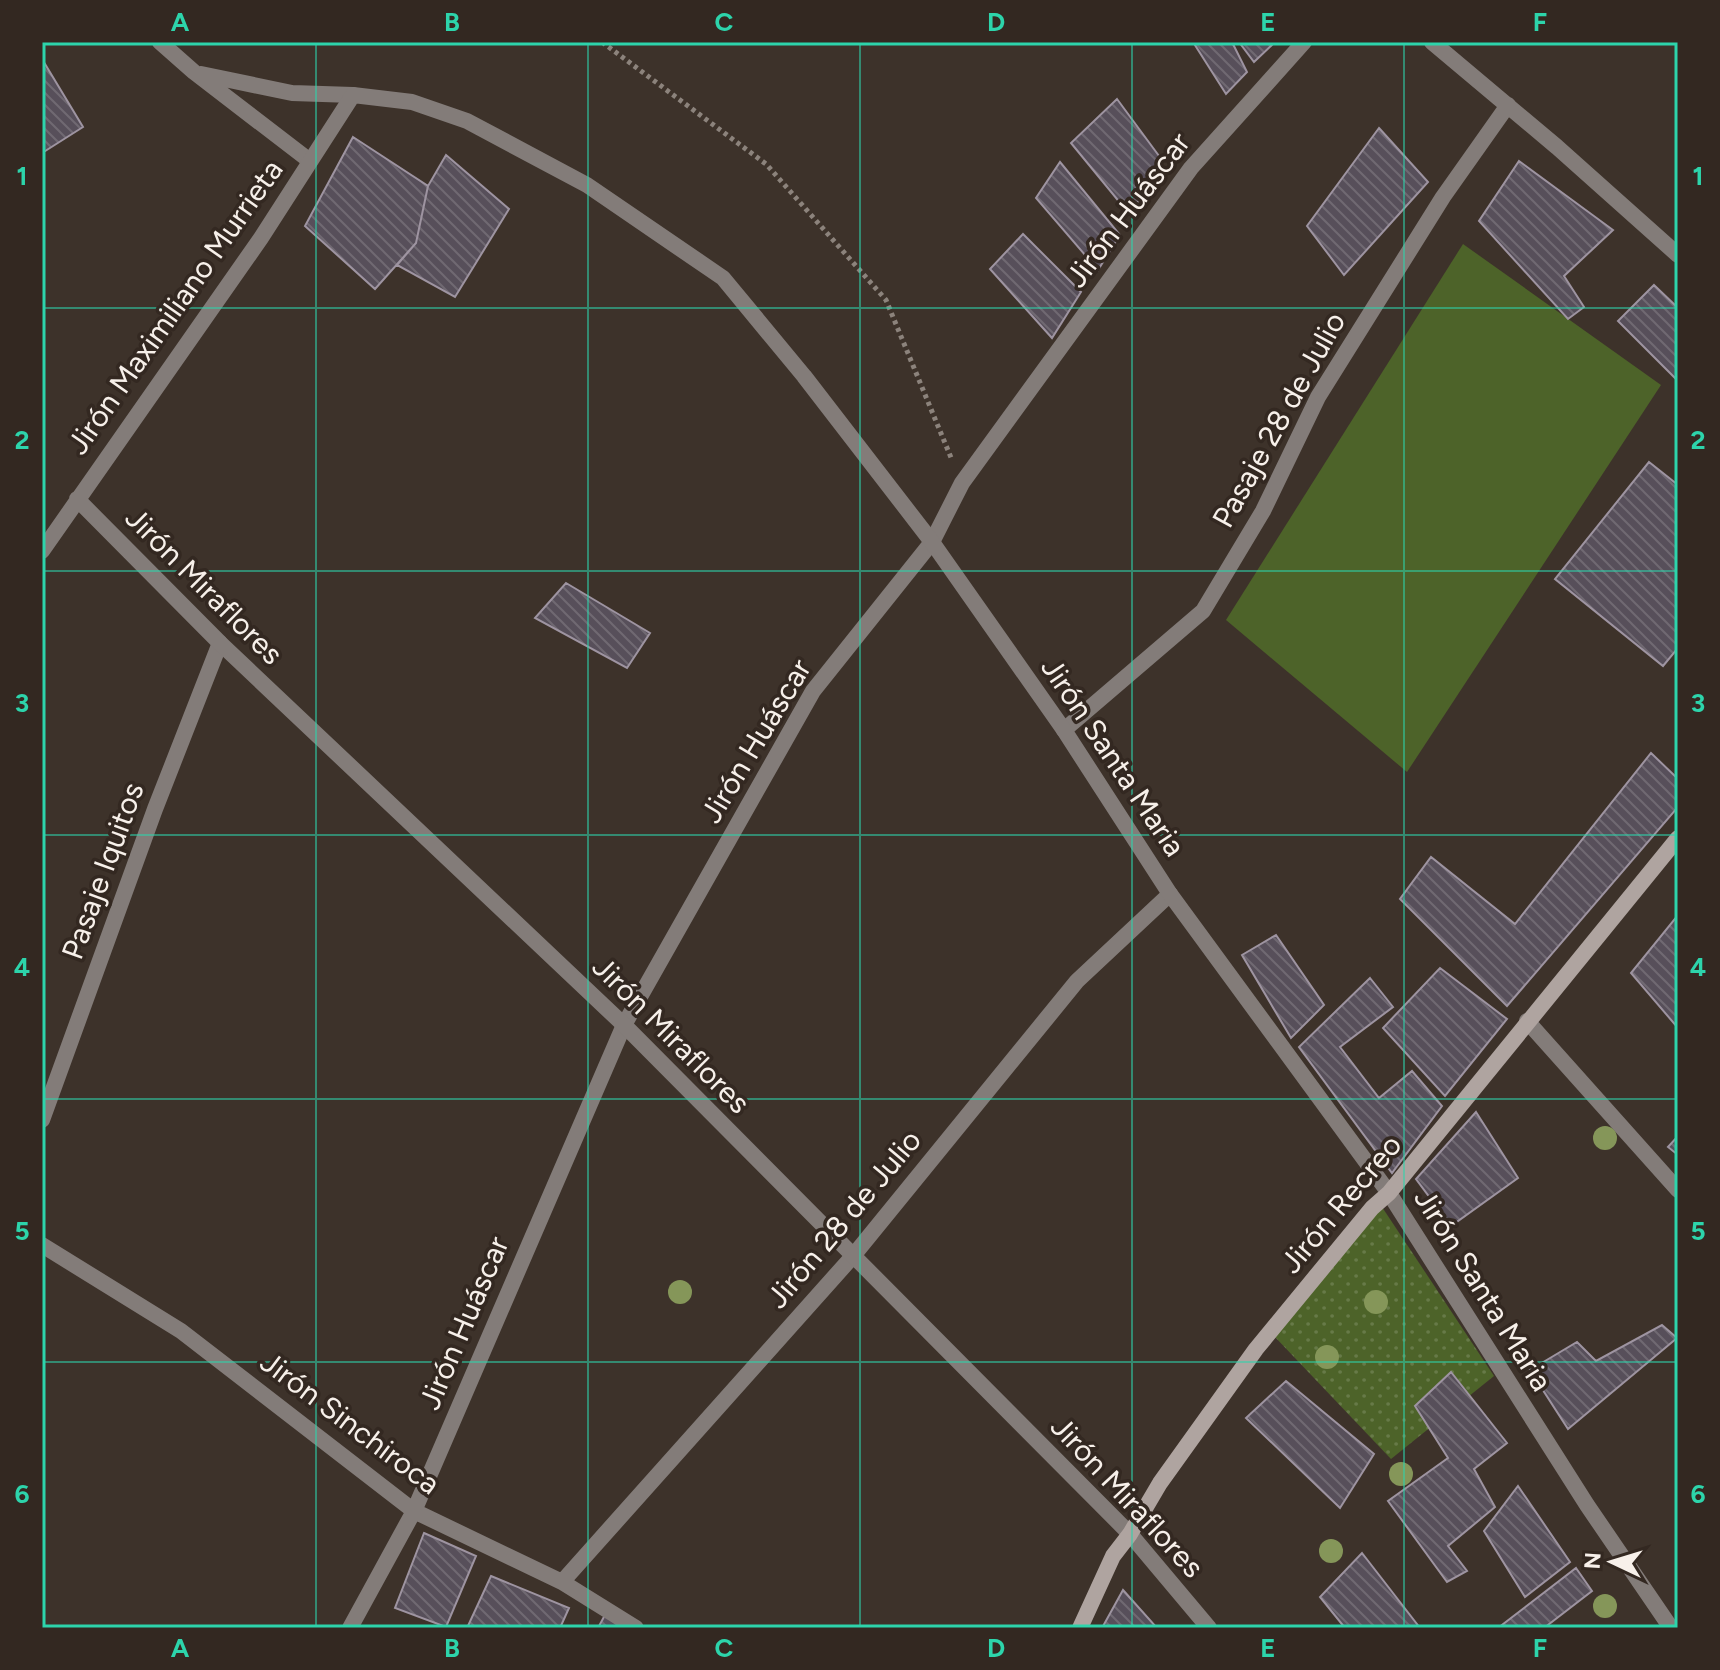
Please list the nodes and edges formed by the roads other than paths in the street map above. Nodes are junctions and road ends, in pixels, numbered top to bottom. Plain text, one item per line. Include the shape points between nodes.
1 (160, 42) edge
2 (1304, 42) edge
3 (1432, 42) edge
4 (194, 72) junction
5 (353, 95) junction
6 (1508, 105) junction
7 (310, 161) junction
8 (1678, 255) edge
9 (77, 499) junction
10 (932, 542) junction
11 (42, 551) edge
12 (220, 643) junction
13 (1064, 730) junction
14 (1678, 838) edge
15 (1170, 894) junction
16 (1527, 1021) junction
17 (624, 1025) junction
18 (42, 1120) edge
19 (1678, 1190) edge
20 (1389, 1193) junction
21 (42, 1245) edge
22 (853, 1256) junction
23 (414, 1511) junction
24 (1130, 1534) junction
25 (562, 1582) junction
26 (350, 1628) edge
27 (636, 1628) edge
28 (1080, 1628) edge
29 (1209, 1628) edge
30 (1671, 1628) edge

1 - 4 street
2 - 10 street, Jirón Huáscar via 1191,168 962,483
3 - 6 street
4 - 5 street, Jirón Santa Maria via 292,93
4 - 7 street
5 - 7 street, Jirón Maximiliano Murrieta
5 - 10 street, Jirón Santa Maria via 412,102 467,121 587,185 723,278
6 - 8 street
6 - 13 street, Pasaje 28 de Julio via 1443,197 1318,397 1263,511 1203,611
7 - 9 street, Jirón Maximiliano Murrieta
9 - 11 street, Jirón Maximiliano Murrieta
9 - 12 street, Jirón Miraflores
10 - 13 street, Jirón Santa Maria
10 - 17 street, Jirón Huáscar via 813,691
12 - 17 street, Jirón Miraflores
12 - 18 street, Pasaje Iquitos
13 - 15 street, Jirón Santa Maria
14 - 16 main road, Jirón Recreo
15 - 20 street, Jirón Santa Maria
15 - 22 street, Jirón 28 de Julio via 1077,981
16 - 19 street
16 - 20 main road, Jirón Recreo
17 - 22 street, Jirón Miraflores
17 - 23 street, Jirón Huáscar
20 - 24 main road, Jirón Recreo via 1256,1349
20 - 30 street, Jirón Santa Maria
21 - 23 street, Jirón Sinchiroca via 181,1331
22 - 24 street, Jirón Miraflores
22 - 25 street, Jirón 28 de Julio
23 - 25 street, Jirón Sinchiroca
23 - 26 street, Jirón Huáscar
24 - 28 main road, Jirón Recreo via 1113,1556
24 - 29 street, Jirón Miraflores
25 - 27 street, Jirón Sinchiroca

